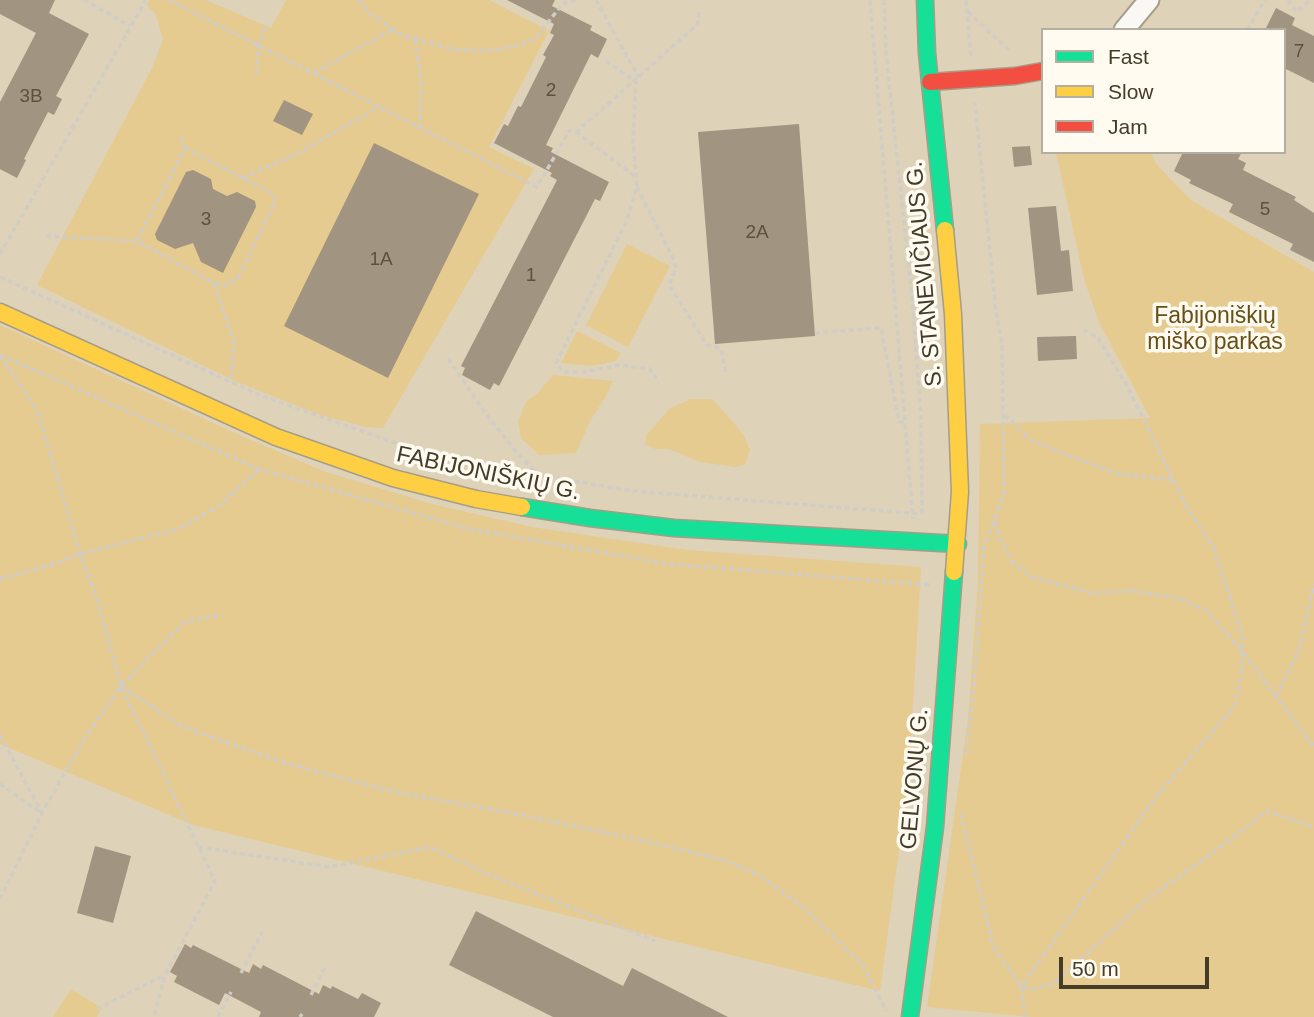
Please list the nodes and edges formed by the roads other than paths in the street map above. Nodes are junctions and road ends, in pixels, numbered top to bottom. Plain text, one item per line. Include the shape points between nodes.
1 (925, 0) edge
2 (1149, 0) edge
3 (1126, 28) edge
4 (1038, 72) edge
5 (930, 82) junction
6 (0, 312) edge
7 (958, 544) junction
8 (909, 1017) edge

1 - 5 street, S. STANEVIČIAUS G.
2 - 3 street
4 - 5 street
5 - 7 street, S. STANEVIČIAUS G. via 953,314 960,450
6 - 7 street, FABIJONIŠKIŲ G. via 276,437 393,478 476,499 674,528
7 - 8 street, GELVONŲ G. via 935,827

